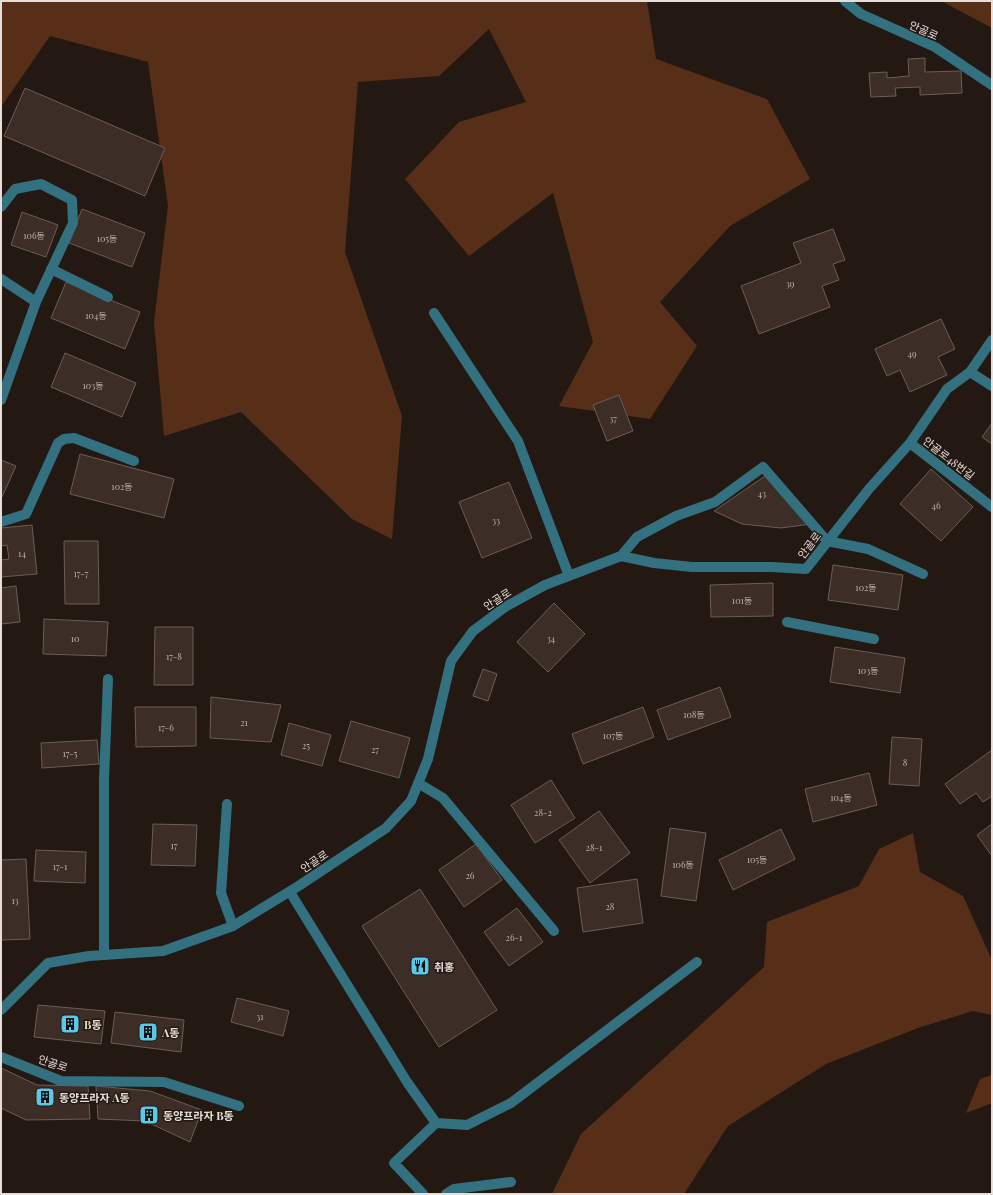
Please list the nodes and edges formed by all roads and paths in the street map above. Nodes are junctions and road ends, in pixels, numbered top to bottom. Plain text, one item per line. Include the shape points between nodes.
1 (845, 1) edge
2 (992, 85) edge
3 (1, 206) edge
4 (51, 269) junction
5 (1, 279) edge
6 (108, 297) dead end
7 (36, 302) junction
8 (434, 313) dead end
9 (992, 340) edge
10 (970, 372) junction
11 (992, 386) edge
12 (1, 400) edge
13 (910, 442) junction
14 (134, 461) dead end
15 (992, 506) edge
16 (1, 522) edge
17 (827, 541) junction
18 (621, 556) junction
19 (923, 574) dead end
20 (569, 576) junction
21 (787, 622) dead end
22 (874, 639) dead end
23 (108, 679) dead end
24 (418, 783) junction
25 (227, 804) dead end
26 (290, 892) junction
27 (233, 926) junction
28 (554, 931) dead end
29 (104, 955) junction
30 (697, 962) dead end
31 (1, 1010) edge
32 (1, 1057) edge
33 (239, 1106) dead end
34 (436, 1123) junction
35 (511, 1182) dead end
36 (423, 1194) edge
37 (446, 1194) edge

1 - 2 street, 안골로 via 861,14 935,47
3 - 4 street via 15,189 40,184 72,200 73,223
4 - 6 street
4 - 7 street
5 - 7 street
7 - 12 street
8 - 20 street via 518,441
9 - 10 street, 안골로
10 - 11 street
10 - 13 street, 안골로 via 947,389
13 - 15 street, 안골로48번길
13 - 17 street, 안골로
14 - 16 street via 74,438 64,439 58,443 26,514
17 - 18 street, 안골로 via 806,569 772,566 692,566 654,563
17 - 18 street via 762,467 715,502 676,516 637,537
17 - 19 street via 868,549
18 - 20 street, 안골로
20 - 24 street, 안골로 via 545,585 505,607 473,631 451,661 428,759
21 - 22 street
23 - 29 street via 104,780
24 - 26 street, 안골로 via 411,801 386,828
24 - 28 street via 443,798
25 - 27 street via 221,893
26 - 27 street, 안골로
26 - 34 street via 407,1082
27 - 29 street, 안골로 via 163,951
29 - 31 street, 안골로 via 48,963
30 - 34 street via 511,1103 467,1125
32 - 33 street, 안골로 via 61,1080 164,1082
34 - 36 street via 394,1163
35 - 37 street via 454,1189

